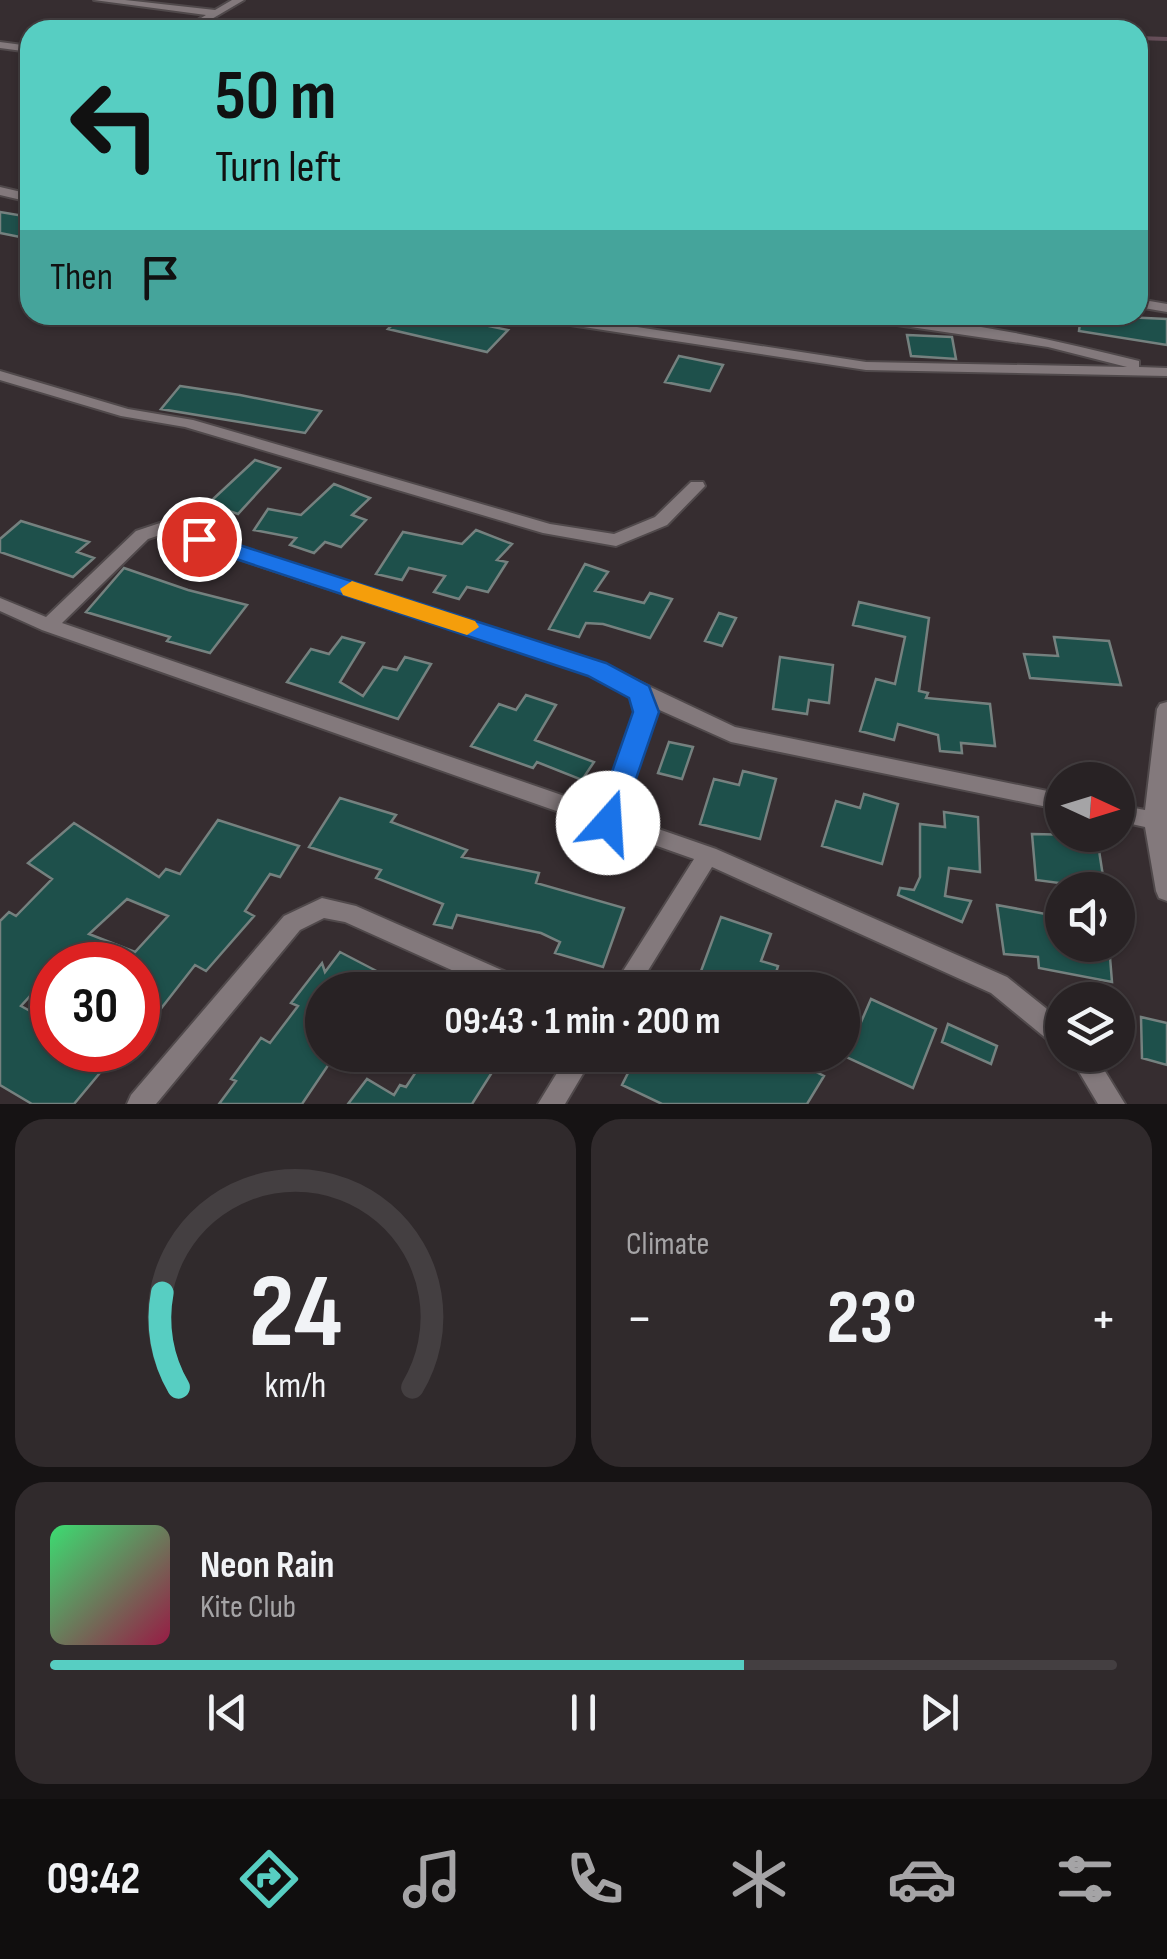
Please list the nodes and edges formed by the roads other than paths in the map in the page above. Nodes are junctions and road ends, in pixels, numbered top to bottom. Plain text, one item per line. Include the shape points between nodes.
1 (99, 0) edge
2 (239, 0) edge
3 (218, 13) junction
4 (205, 20) edge
5 (597, 325) edge
6 (925, 325) edge
7 (1165, 372) edge
8 (0, 375) edge
9 (697, 486) dead end
10 (0, 604) edge
11 (48, 625) junction
12 (640, 692) junction
13 (1167, 709) edge
14 (1045, 799) edge
15 (1135, 816) edge
16 (1155, 820) junction
17 (608, 823) junction
18 (708, 855) junction
19 (1167, 891) edge
20 (481, 972) edge
21 (635, 972) edge
22 (1045, 1023) edge
23 (571, 1072) edge
24 (1092, 1072) edge
25 (140, 1104) edge
26 (551, 1104) edge
27 (1112, 1104) edge

1 - 3 street
2 - 3 street
3 - 4 street
5 - 7 street via 866,366
6 - 7 street via 1048,343
8 - 9 street via 549,529 616,540 661,521
10 - 11 street
11 - 12 street via 142,535 163,528 597,670
11 - 17 street
12 - 14 street via 731,734
12 - 17 street via 646,712
13 - 16 street
15 - 16 street
16 - 19 street
17 - 18 street
18 - 21 street
18 - 22 street via 999,986
20 - 25 street via 348,913 322,908 292,923
23 - 26 street
24 - 27 street

